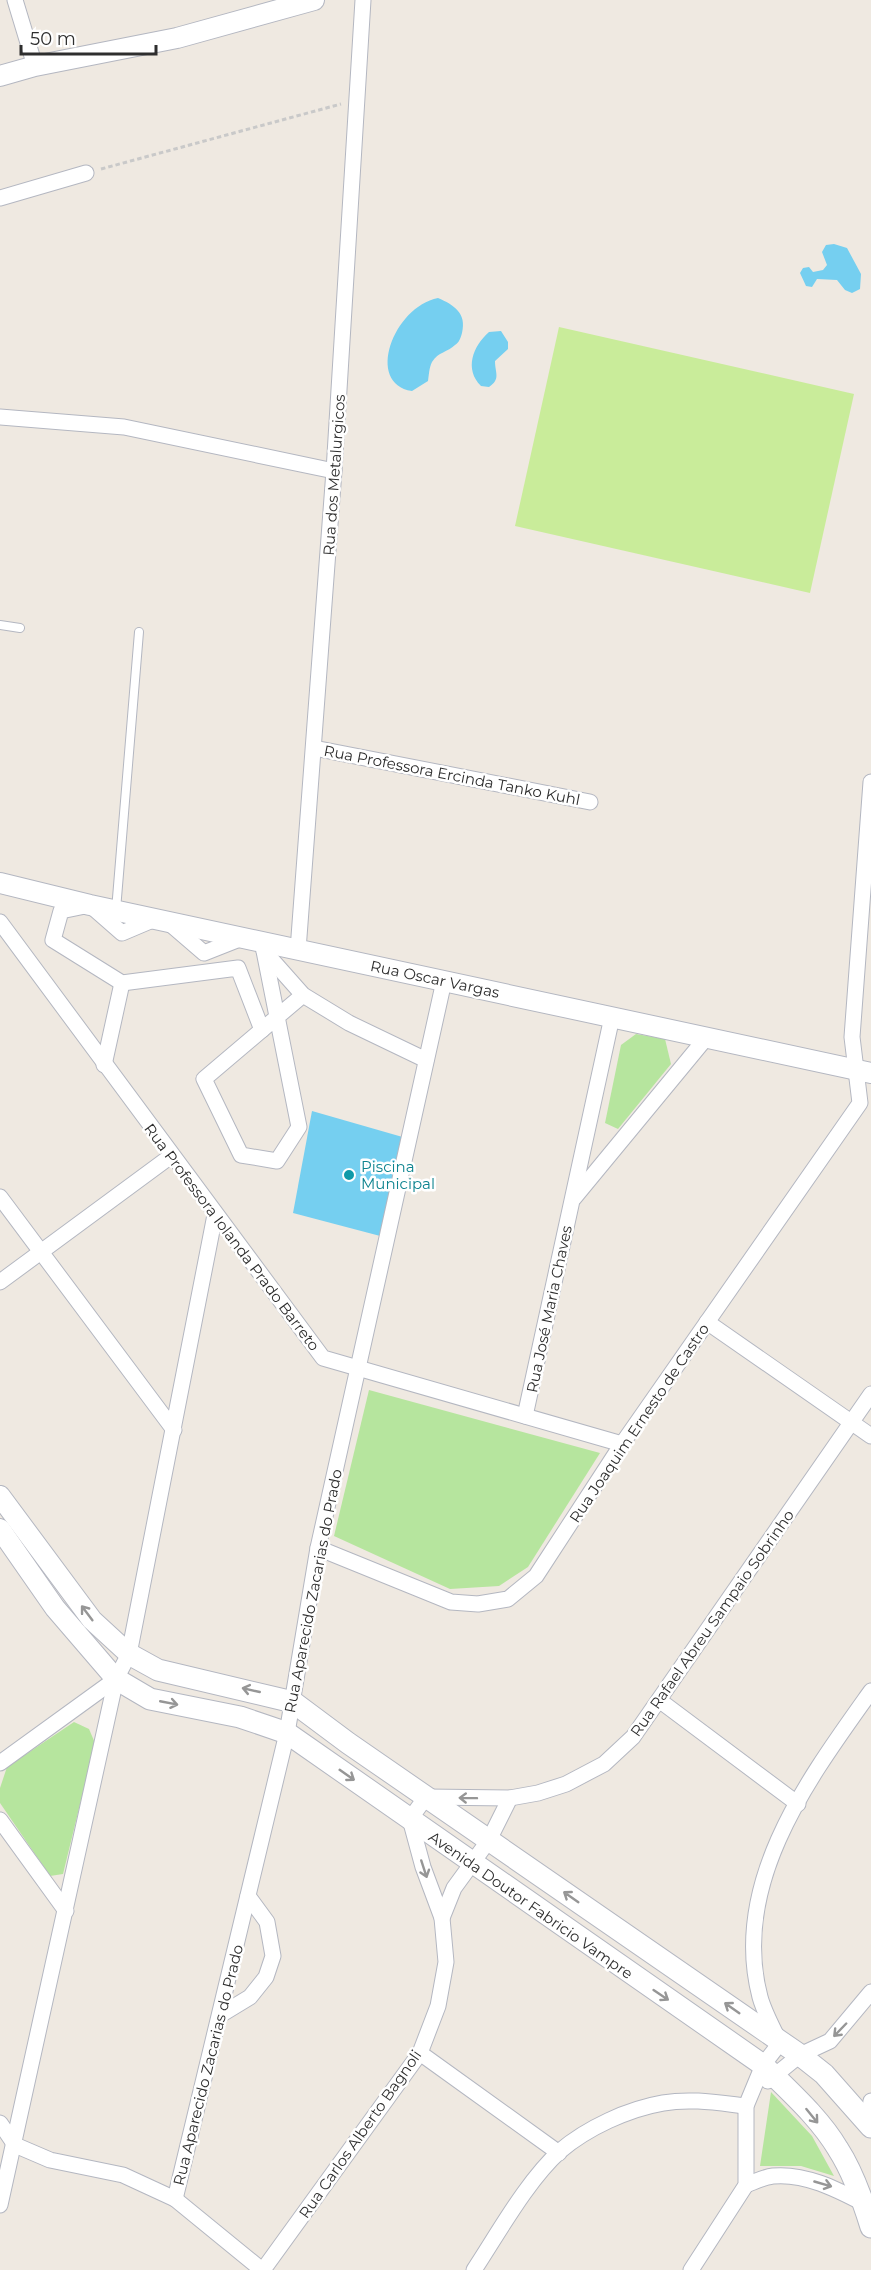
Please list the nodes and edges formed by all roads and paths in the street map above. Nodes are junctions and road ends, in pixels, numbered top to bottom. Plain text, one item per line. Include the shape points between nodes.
1 (15, 0) edge
2 (314, 0) edge
3 (363, 0) edge
4 (35, 66) junction
5 (0, 76) edge
6 (357, 99) junction
7 (86, 173) joint
8 (0, 198) edge
9 (0, 417) edge
10 (334, 471) junction
11 (0, 625) edge
12 (20, 628) dead end
13 (139, 632) dead end
14 (314, 747) junction
15 (871, 782) edge
16 (590, 802) dead end
17 (0, 883) edge
18 (90, 905) junction
19 (116, 910) junction
20 (161, 920) junction
21 (0, 922) edge
22 (254, 943) junction
23 (298, 950) junction
24 (444, 981) junction
25 (122, 983) junction
26 (303, 995) junction
27 (278, 1016) junction
28 (612, 1017) junction
29 (262, 1030) junction
30 (706, 1038) junction
31 (426, 1060) junction
32 (104, 1065) junction
33 (863, 1072) edge
34 (171, 1156) junction
35 (0, 1197) edge
36 (572, 1201) junction
37 (215, 1215) junction
38 (42, 1251) junction
39 (0, 1282) edge
40 (707, 1322) junction
41 (358, 1368) junction
42 (871, 1394) edge
43 (525, 1416) junction
44 (851, 1422) junction
45 (174, 1430) junction
46 (871, 1436) edge
47 (622, 1444) junction
48 (0, 1496) edge
49 (0, 1529) edge
50 (318, 1548) junction
51 (129, 1654) junction
52 (116, 1679) junction
53 (871, 1691) edge
54 (658, 1700) junction
55 (293, 1702) junction
56 (287, 1733) junction
57 (0, 1763) edge
58 (426, 1797) junction
59 (510, 1798) junction
60 (798, 1804) junction
61 (410, 1819) junction
62 (0, 1820) edge
63 (489, 1840) junction
64 (472, 1863) junction
65 (248, 1896) junction
66 (66, 1911) junction
67 (442, 1918) junction
68 (871, 1992) edge
69 (222, 2014) junction
70 (780, 2043) junction
71 (420, 2053) junction
72 (800, 2055) junction
73 (769, 2071) junction
74 (871, 2101) edge
75 (746, 2106) junction
76 (0, 2123) edge
77 (869, 2124) edge
78 (15, 2145) junction
79 (559, 2153) junction
80 (746, 2185) junction
81 (175, 2199) junction
82 (863, 2203) junction
83 (0, 2205) edge
84 (871, 2227) edge
85 (263, 2270) edge
86 (474, 2270) edge
87 (691, 2270) edge

1 - 4 street
2 - 4 street via 177,38
3 - 6 street, Rua dos Metalurgicos
4 - 5 street
6 - 7 path
6 - 10 street, Rua dos Metalurgicos
7 - 8 street
9 - 10 street via 124,427
10 - 14 street, Rua dos Metalurgicos
11 - 12 lane
13 - 19 lane
14 - 16 street, Rua Professora Ercinda Tanko Kuhl
14 - 23 street, Rua dos Metalurgicos
15 - 33 street, Rua Joaquim Ernesto de Castro via 852,1037
17 - 18 street, Rua Oscar Vargas
18 - 19 street, Rua Oscar Vargas
18 - 20 street via 122,933
18 - 25 street via 61,911 53,940
19 - 20 street, Rua Oscar Vargas
20 - 22 street, Rua Oscar Vargas
21 - 32 street, Rua Professora Iolanda Prado Barreto
22 - 23 street, Rua Oscar Vargas
22 - 26 street
22 - 27 street
23 - 24 street, Rua Oscar Vargas
24 - 28 street, Rua Oscar Vargas
24 - 31 street, Rua Aparecido Zacarias do Prado
25 - 29 street via 238,968
25 - 32 street
26 - 27 street
26 - 31 street via 349,1023
27 - 29 street
27 - 29 street via 299,1127 277,1161 241,1155 204,1079
28 - 30 street, Rua Oscar Vargas
28 - 36 street, Rua José Maria Chaves
30 - 33 street, Rua Oscar Vargas
30 - 36 street, Rua José Maria Chaves
31 - 41 street, Rua Aparecido Zacarias do Prado
32 - 34 street, Rua Professora Iolanda Prado Barreto
33 - 40 street, Rua Joaquim Ernesto de Castro via 860,1103
34 - 37 street, Rua Professora Iolanda Prado Barreto
34 - 38 street
35 - 38 street
36 - 43 street, Rua José Maria Chaves
37 - 41 street, Rua Professora Iolanda Prado Barreto via 323,1358
37 - 45 street
38 - 39 street
38 - 45 street
40 - 44 street
40 - 47 street, Rua Joaquim Ernesto de Castro
41 - 43 street, Rua Professora Iolanda Prado Barreto
41 - 50 street, Rua Aparecido Zacarias do Prado
42 - 44 street, Rua Rafael Abreu Sampaio Sobrinho
43 - 47 street, Rua Professora Iolanda Prado Barreto
44 - 46 street
44 - 54 street, Rua Rafael Abreu Sampaio Sobrinho
45 - 51 street
47 - 50 street, Rua Joaquim Ernesto de Castro via 536,1576 508,1599 478,1604 451,1602
51 -> 48 street via 92,1620
49 - 52 street via 56,1608
50 - 55 street, Rua Aparecido Zacarias do Prado
51 - 52 street
55 -> 51 main road, Avenida Doutor Fabricio Vampre via 158,1671
52 -> 56 main road, Avenida Doutor Fabricio Vampre via 150,1699 240,1717
52 - 57 street
52 - 66 street
53 - 60 street via 817,1768
54 - 59 street, Rua Rafael Abreu Sampaio Sobrinho via 633,1737 604,1764 566,1784
54 - 60 street
55 - 56 street, Rua Aparecido Zacarias do Prado
55 - 58 main road, Avenida Doutor Fabricio Vampre
56 -> 61 main road, Avenida Doutor Fabricio Vampre
56 - 65 street, Rua Aparecido Zacarias do Prado
59 -> 58 street, Rua Rafael Abreu Sampaio Sobrinho
58 - 61 street
58 - 63 main road, Avenida Doutor Fabricio Vampre
59 - 63 street
60 - 70 street via 775,1847 760,1889 752,1950 760,1998
61 - 64 main road, Avenida Doutor Fabricio Vampre
61 -> 67 street, Rua Carlos Alberto Bagnoli
62 - 66 street
63 - 64 street
70 -> 63 main road, Avenida Doutor Fabricio Vampre
64 - 67 street, Rua Carlos Alberto Bagnoli via 454,1888
64 -> 73 main road, Avenida Doutor Fabricio Vampre
65 - 69 street, Rua Aparecido Zacarias do Prado
65 - 69 street via 267,1922 273,1956 266,1977 250,1997
66 - 78 street
67 - 71 street, Rua Carlos Alberto Bagnoli via 446,1962 438,2006
68 -> 72 street via 830,2041
69 - 81 street, Rua Aparecido Zacarias do Prado
70 - 72 main road, Avenida Doutor Fabricio Vampre
70 - 73 street
71 - 79 street
71 - 85 street, Rua Carlos Alberto Bagnoli
72 - 73 street
72 - 77 main road, Avenida Doutor Fabricio Vampre via 824,2074
73 - 75 street
73 -> 82 main road, Avenida Doutor Fabricio Vampre via 800,2100 838,2149
74 - 77 street
75 - 79 street via 701,2101 663,2103 583,2133
75 - 80 street
76 - 78 street
78 - 81 street via 50,2160 123,2175
78 - 83 street
79 - 86 street
80 -> 82 street via 772,2176 804,2179 835,2188
80 - 87 street
81 - 85 street
82 - 84 main road, Avenida Doutor Fabricio Vampre

